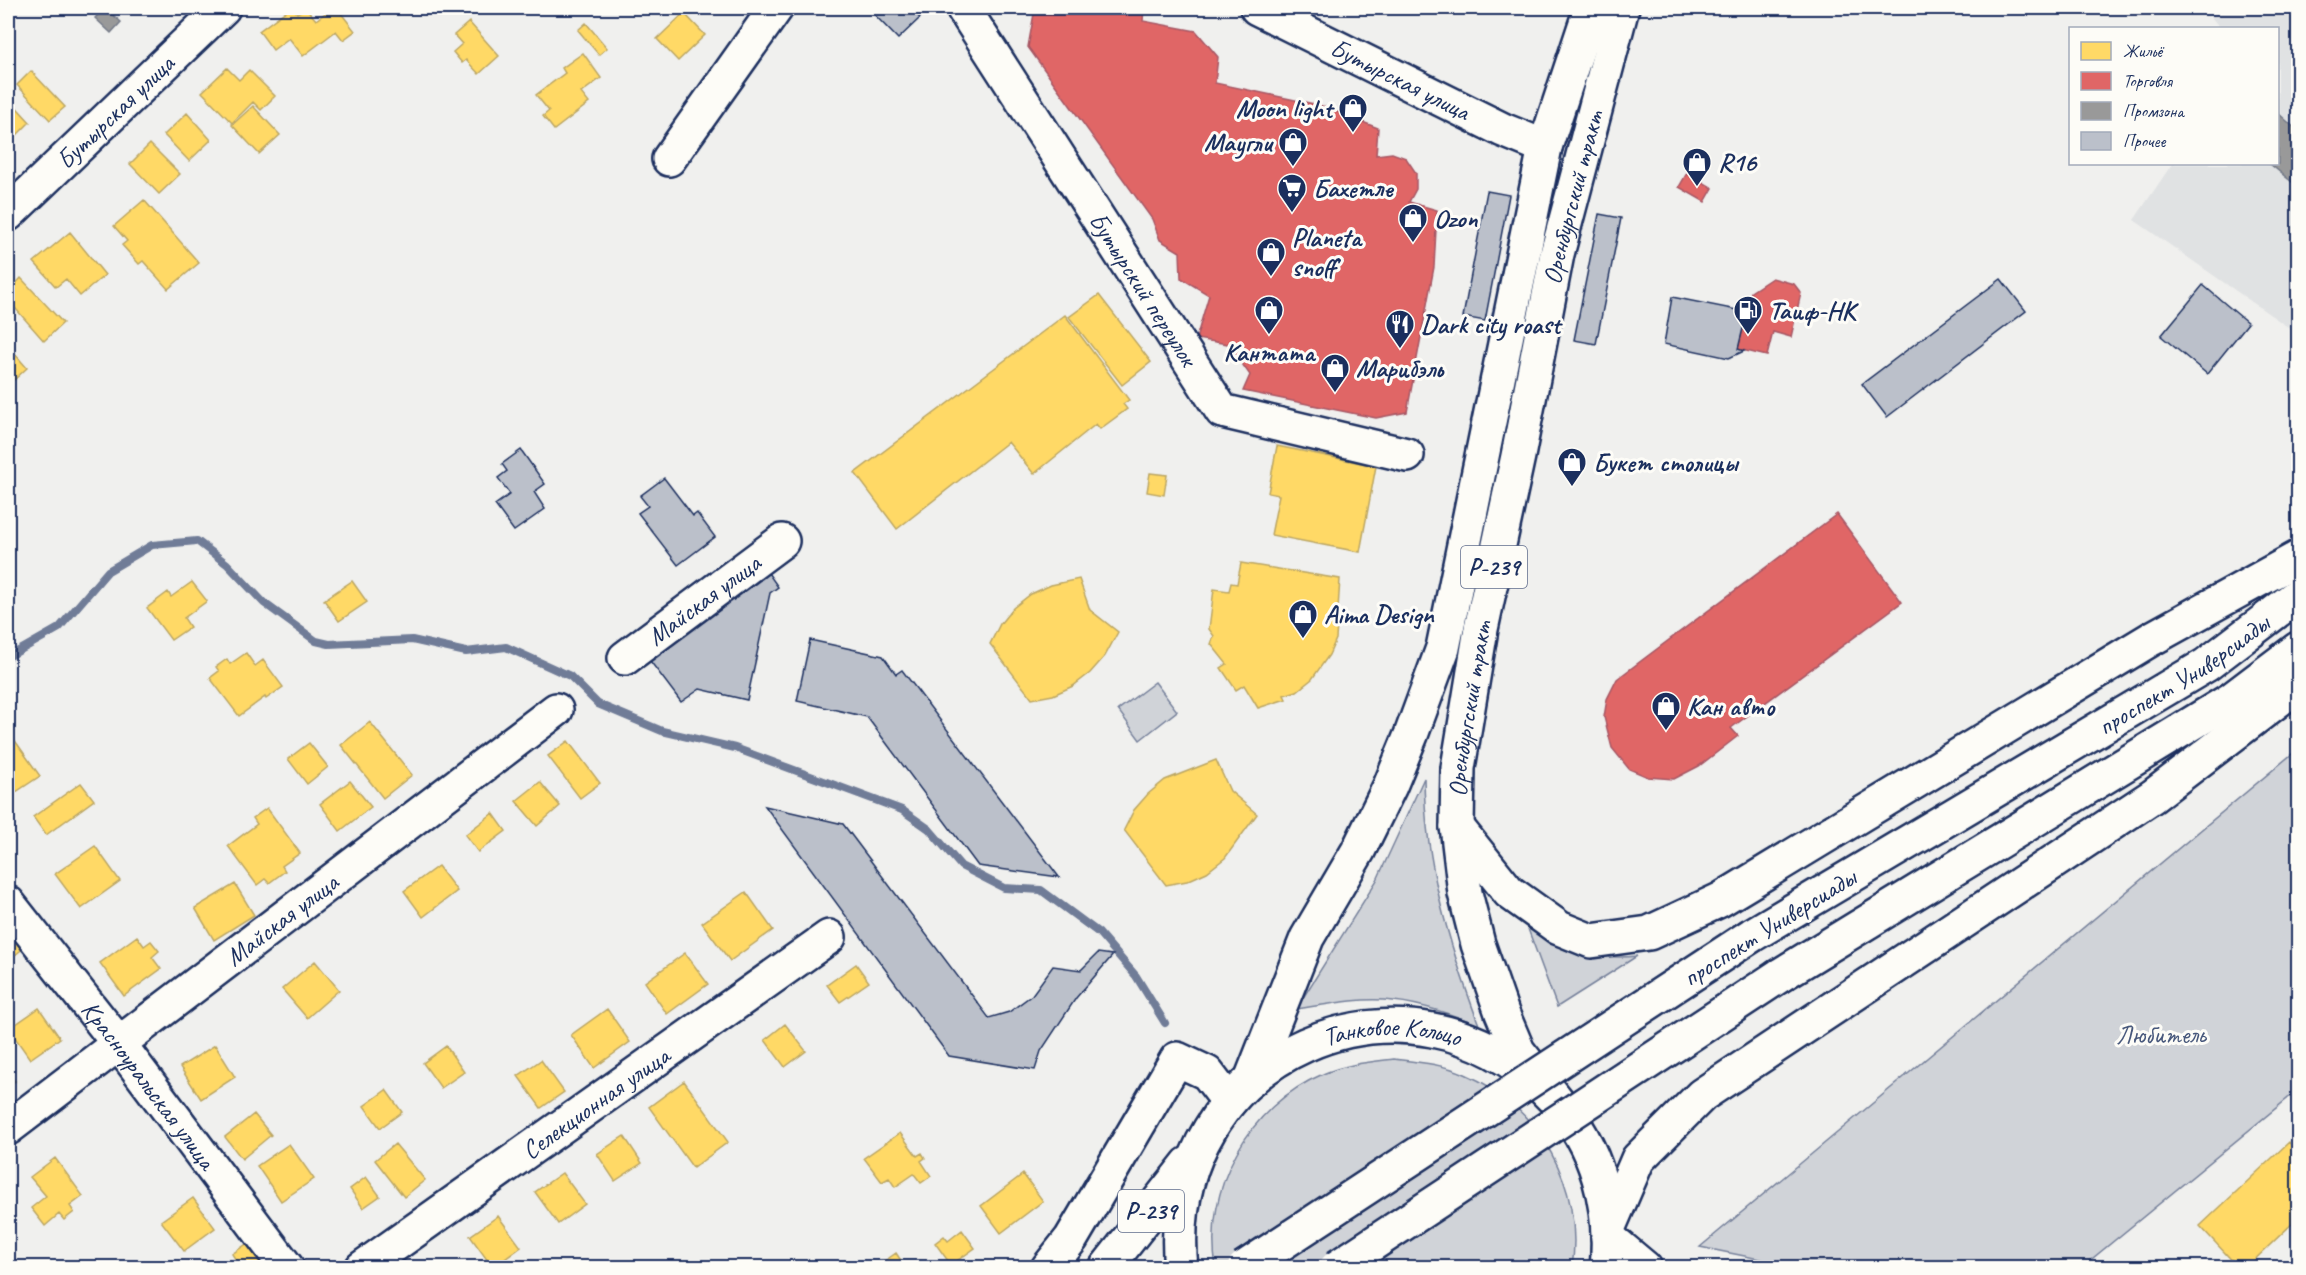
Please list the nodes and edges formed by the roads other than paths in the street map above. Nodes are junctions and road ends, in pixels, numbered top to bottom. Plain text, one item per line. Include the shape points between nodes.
1 (223, 8) edge
2 (776, 8) edge
3 (963, 8) edge
4 (1257, 8) edge
5 (1591, 8) edge
6 (1622, 8) edge
7 (1545, 147) junction
8 (669, 159) dead end
9 (8, 214) edge
10 (1407, 455) dead end
11 (782, 541) dead end
12 (2298, 558) edge
13 (2298, 595) edge
14 (2298, 649) edge
15 (625, 658) dead end
16 (2298, 685) edge
17 (556, 711) dead end
18 (1456, 826) junction
19 (8, 903) edge
20 (829, 937) dead end
21 (119, 1044) junction
22 (1240, 1091) junction
23 (1566, 1112) junction
24 (8, 1128) edge
25 (1197, 1154) junction
26 (1610, 1249) edge
27 (286, 1268) edge
28 (362, 1268) edge
29 (1048, 1268) edge
30 (1106, 1268) edge
31 (1181, 1268) edge
32 (1244, 1268) edge
33 (1336, 1268) edge
34 (1646, 1268) edge

1 - 9 main road, Бутырская улица
2 - 8 main road
3 - 10 main road, Бутырский переулок via 1222,411
4 - 7 main road, Бутырская улица
5 - 7 main road, Оренбургский тракт / Р-239
6 - 18 main road, Оренбургский тракт / Р-239 via 1557,254 1472,682 1458,768
7 - 22 main road, Оренбургский тракт / Р-239 via 1443,648 1390,786 1358,851 1307,938
11 - 15 main road, Майская улица
12 - 18 main road via 2151,639 1720,900 1649,933 1591,941 1559,928 1509,891
13 - 32 main road, проспект Универсиады, bridge via 2206,665 1752,935
14 - 33 main road, проспект Универсиады, bridge via 2232,699 1779,976
16 - 26 main road via 2153,796 1702,1095 1638,1160
17 - 21 main road, Майская улица
18 - 23 main road, Оренбургский тракт / Р-239 via 1465,893 1502,1013 1518,1051
19 - 21 main road, Красноуральская улица
20 - 28 main road, Селекционная улица
21 - 24 main road, Майская улица
21 - 27 main road, Красноуральская улица
22 - 23 main road, Танковое Кольцо / Р-239 via 1278,1059 1319,1039 1374,1026 1408,1026 1464,1038 1505,1057 1538,1082
22 - 25 main road, Танковое Кольцо / Р-239 via 1211,1126
22 - 29 main road via 1177,1059 1071,1239
23 - 26 main road, Танковое Кольцо / Р-239 via 1585,1142 1598,1175 1607,1210
25 - 30 main road, Р-239
25 - 31 main road, Танковое Кольцо / Р-239 via 1180,1215
26 - 34 main road

